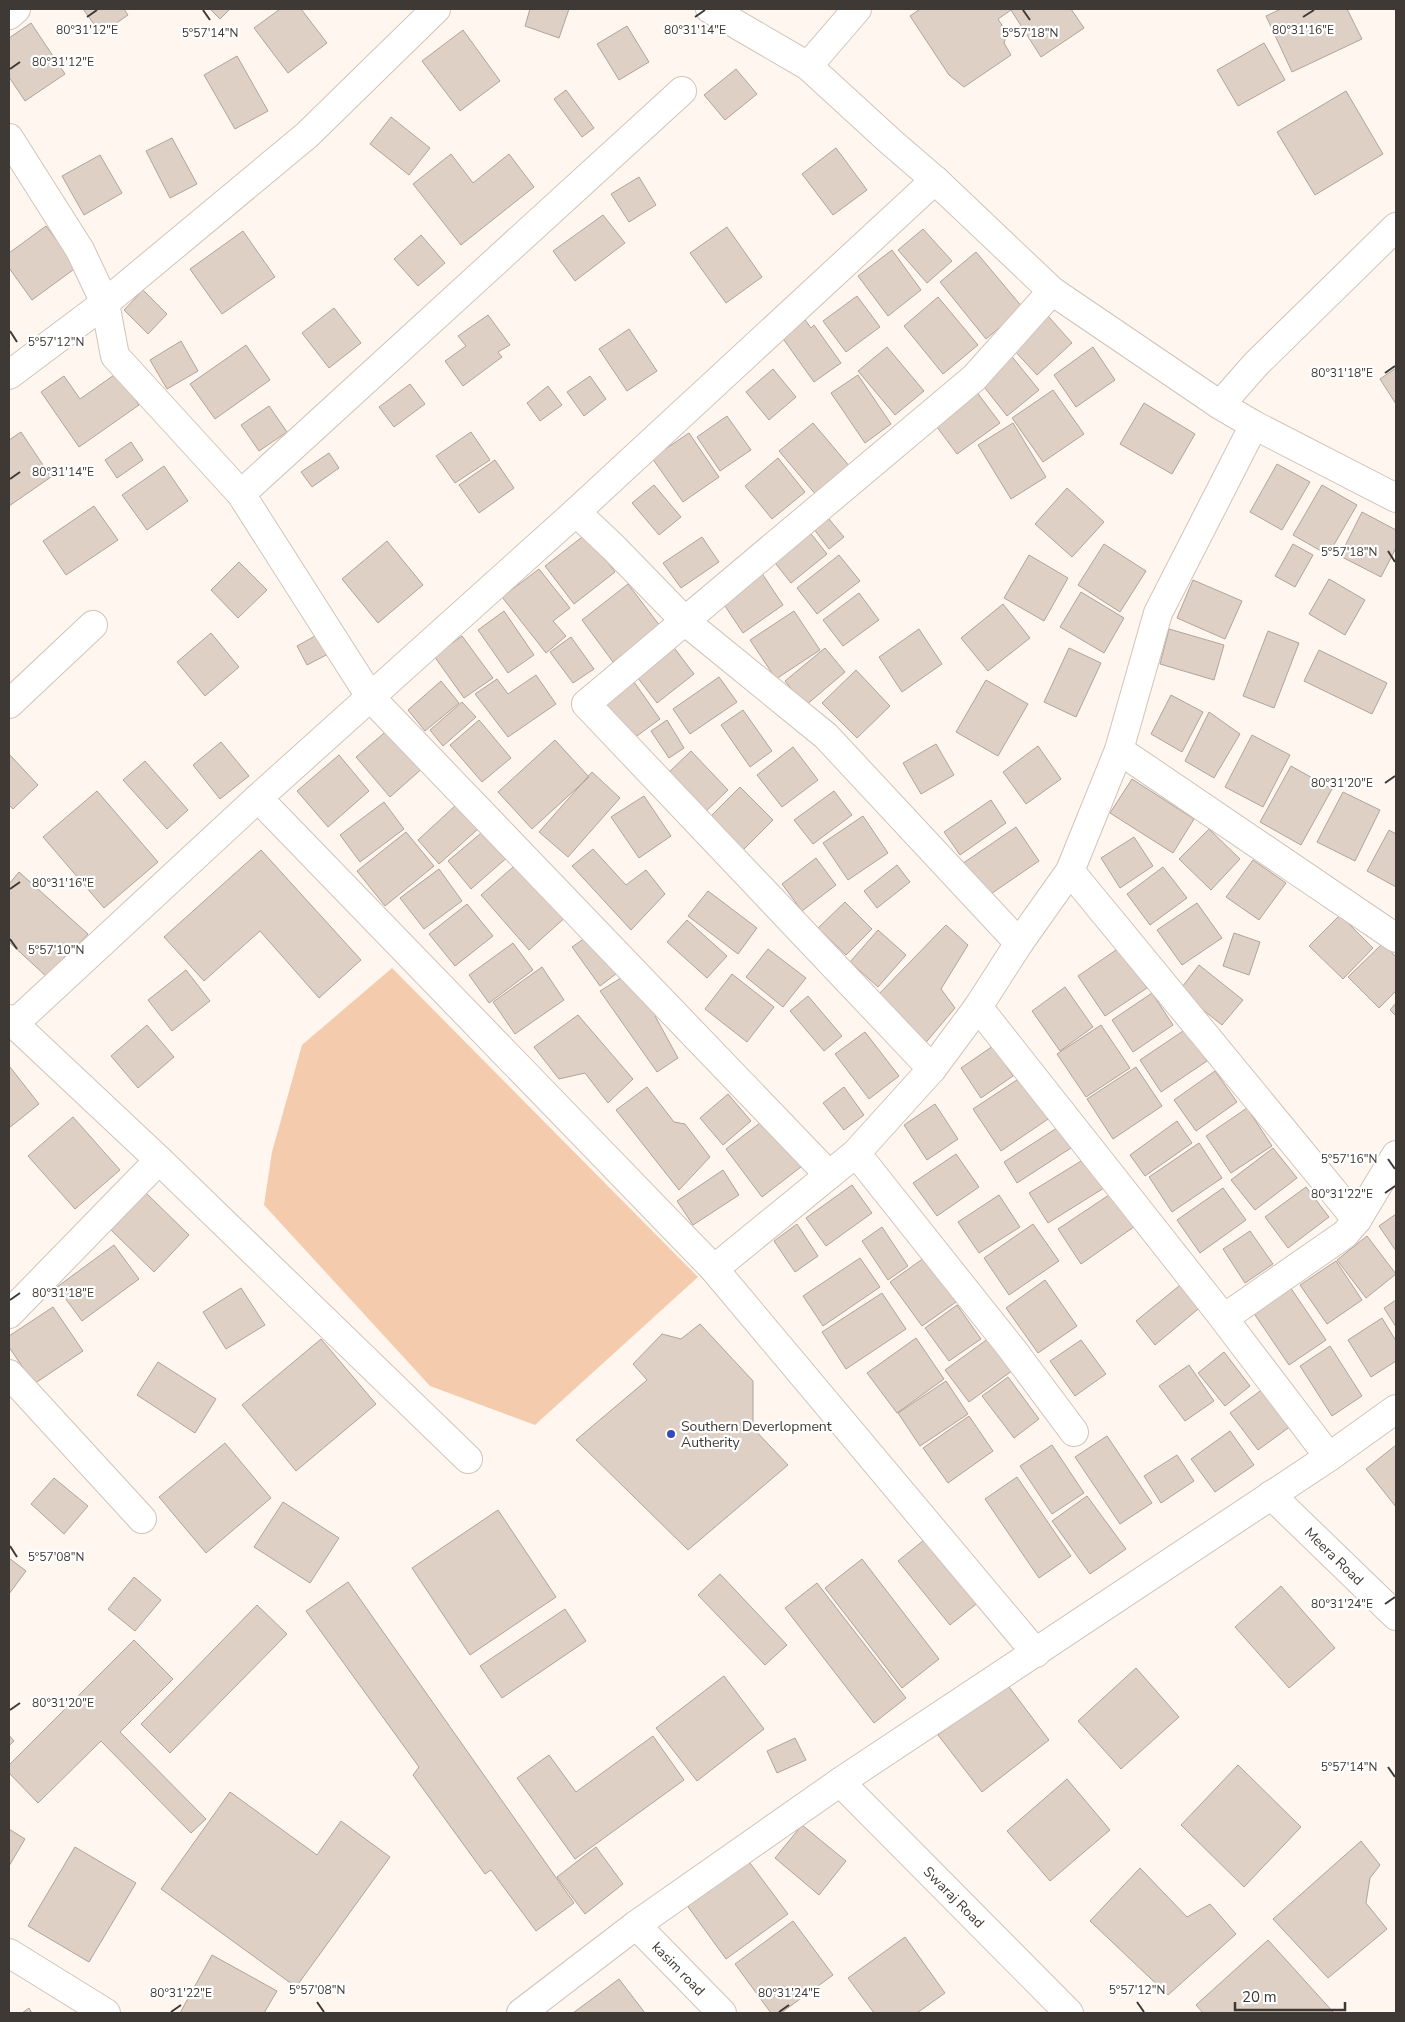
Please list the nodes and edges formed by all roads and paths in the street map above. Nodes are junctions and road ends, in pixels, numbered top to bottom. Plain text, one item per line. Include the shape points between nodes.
1 (16, 9) edge
2 (436, 9) edge
3 (710, 9) edge
4 (857, 9) edge
5 (9, 15) edge
6 (808, 66) junction
7 (682, 91) dead end
8 (9, 138) edge
9 (935, 180) junction
10 (1396, 227) edge
11 (1052, 291) junction
12 (105, 303) junction
13 (9, 376) edge
14 (1220, 404) junction
15 (1254, 425) junction
16 (241, 494) junction
17 (1396, 498) edge
18 (576, 512) junction
19 (686, 622) junction
20 (93, 625) dead end
21 (371, 698) junction
22 (9, 704) edge
23 (1120, 750) junction
24 (258, 798) junction
25 (1070, 871) junction
26 (1396, 938) edge
27 (1019, 943) junction
28 (978, 1007) junction
29 (11, 1022) edge
30 (932, 1069) junction
31 (856, 1153) junction
32 (1396, 1155) edge
33 (159, 1160) junction
34 (829, 1175) junction
35 (1357, 1220) junction
36 (714, 1269) junction
37 (9, 1314) edge
38 (1224, 1318) junction
39 (9, 1374) edge
40 (1396, 1409) edge
41 (1074, 1432) dead end
42 (1329, 1457) junction
43 (468, 1459) dead end
44 (1271, 1495) junction
45 (142, 1519) dead end
46 (1396, 1616) edge
47 (1036, 1653) junction
48 (840, 1782) junction
49 (636, 1925) junction
50 (9, 1953) edge
51 (106, 2013) edge
52 (521, 2013) edge
53 (722, 2013) edge
54 (1069, 2013) edge

1 - 5 street
2 - 12 street via 306,135
3 - 6 street
4 - 6 street
6 - 9 street
7 - 16 street
8 - 12 street via 80,250
9 - 11 street
9 - 18 street
10 - 14 street via 1256,364
11 - 14 street
11 - 19 street via 974,378
12 - 13 street
12 - 16 street via 115,356
14 - 15 street
15 - 17 street
15 - 23 street via 1158,613
16 - 21 street
18 - 19 street
18 - 21 street
19 - 27 street via 826,736
19 - 30 street via 586,704
20 - 22 street
21 - 24 street
21 - 34 street
23 - 25 street
23 - 26 street
24 - 29 street
24 - 36 street
25 - 27 street
25 - 35 street
27 - 28 street
28 - 30 street
28 - 38 street
29 - 33 street
30 - 31 street
31 - 34 street
31 - 41 street
32 - 35 street
33 - 37 street
33 - 43 street
34 - 36 street
35 - 38 street via 1345,1234
36 - 47 street
38 - 42 street
39 - 45 street
40 - 42 street
42 - 44 street
44 - 46 street, Meera Road
44 - 47 street
47 - 48 street
48 - 49 street
48 - 54 street, Swaraj Road
49 - 52 street
49 - 53 street, kasim road
50 - 51 street

